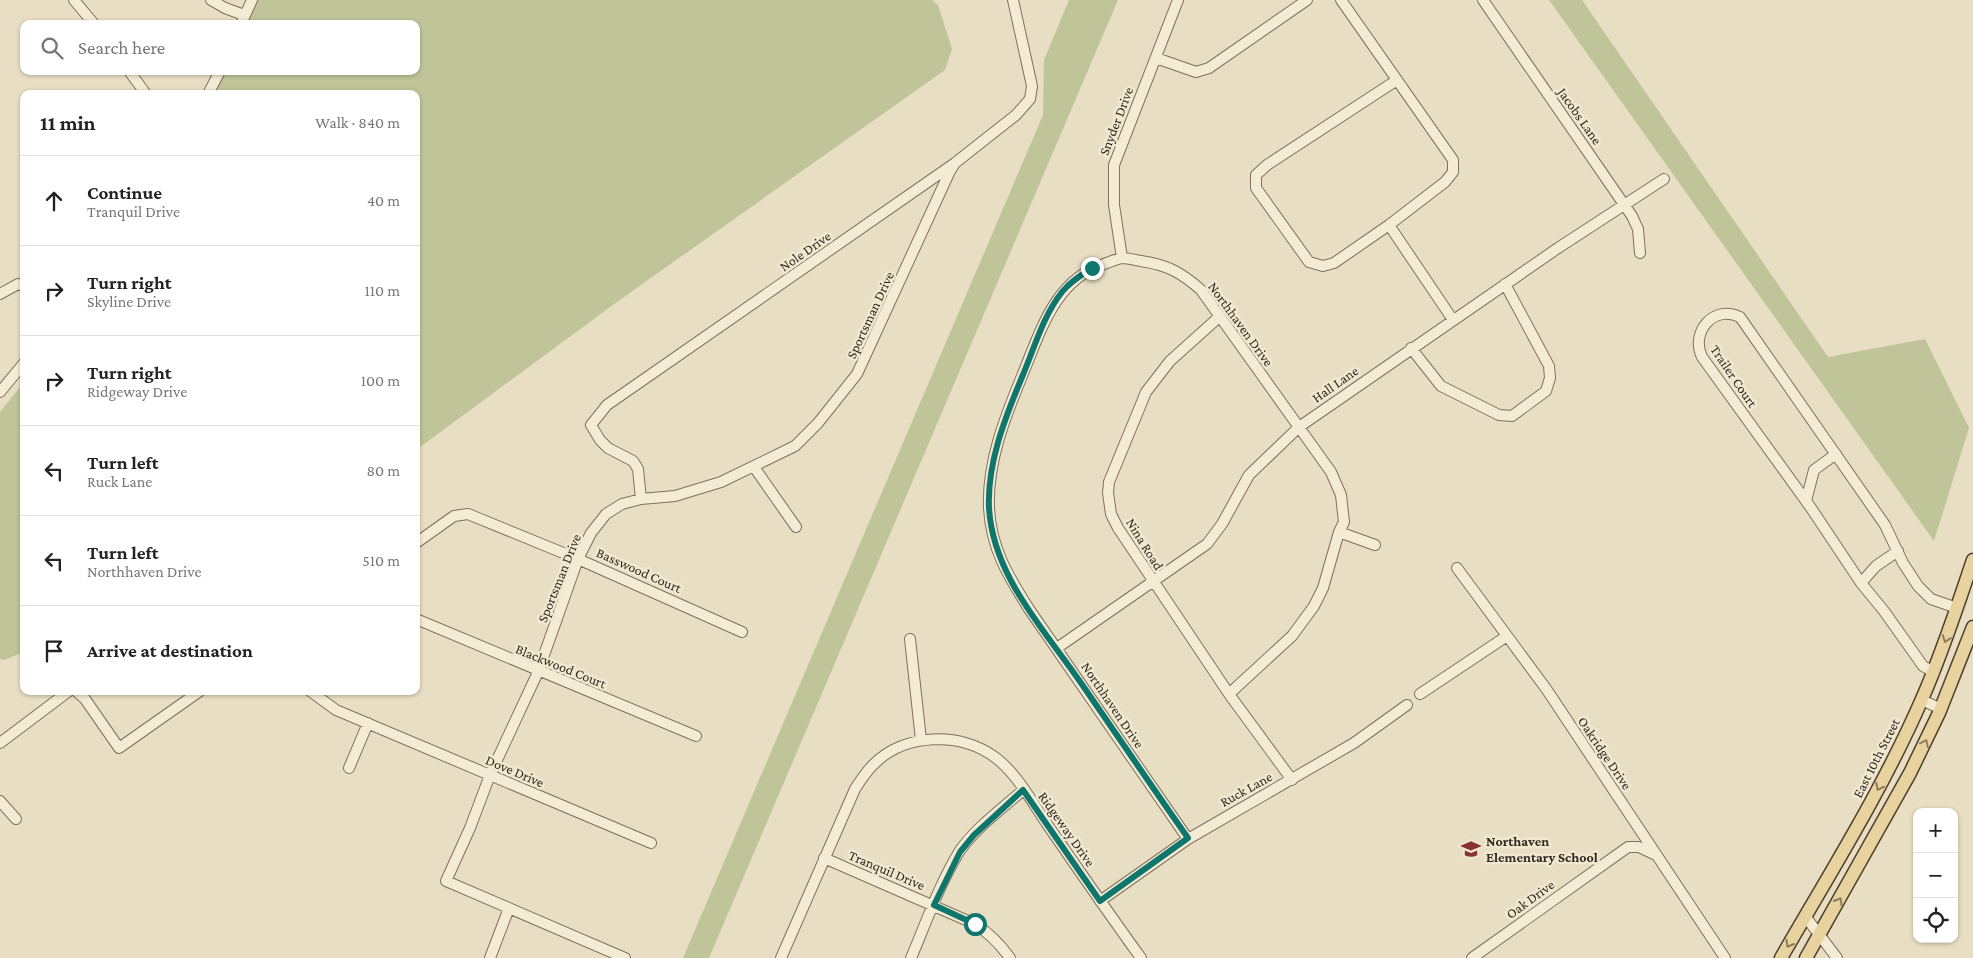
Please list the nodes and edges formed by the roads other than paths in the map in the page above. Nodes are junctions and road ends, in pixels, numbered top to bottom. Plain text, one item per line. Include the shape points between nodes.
1 (74, 0) edge
2 (211, 0) edge
3 (252, 0) edge
4 (1013, 0) edge
5 (1178, 0) edge
6 (1307, 0) edge
7 (1341, 0) edge
8 (1483, 0) edge
9 (91, 20) edge
10 (243, 20) edge
11 (1156, 58) junction
12 (133, 75) edge
13 (218, 75) edge
14 (1397, 80) junction
15 (143, 90) edge
16 (210, 90) edge
17 (955, 163) junction
18 (1664, 180) dead end
19 (1625, 206) junction
20 (1389, 225) junction
21 (1640, 253) dead end
22 (1122, 258) junction
23 (1505, 284) junction
24 (20, 285) edge
25 (0, 294) edge
26 (1219, 317) junction
27 (1452, 320) junction
28 (1411, 348) junction
29 (20, 367) edge
30 (0, 392) edge
31 (1299, 426) junction
32 (1836, 454) junction
33 (754, 467) junction
34 (641, 499) junction
35 (1806, 501) junction
36 (796, 527) dead end
37 (1339, 532) junction
38 (420, 540) edge
39 (1376, 545) dead end
40 (1898, 551) junction
41 (578, 559) junction
42 (1973, 560) edge
43 (1457, 568) dead end
44 (1153, 582) junction
45 (1861, 583) junction
46 (1957, 608) junction
47 (420, 622) edge
48 (1973, 627) edge
49 (742, 632) dead end
50 (1508, 636) junction
51 (910, 639) dead end
52 (1057, 648) junction
53 (538, 672) junction
54 (1934, 672) junction
55 (1228, 694) junction
56 (1420, 694) dead end
57 (64, 695) edge
58 (80, 695) edge
59 (194, 695) edge
60 (315, 695) edge
61 (1922, 700) junction
62 (1407, 705) dead end
63 (1941, 708) junction
64 (368, 723) junction
65 (696, 736) dead end
66 (921, 740) junction
67 (0, 743) edge
68 (349, 768) dead end
69 (490, 775) junction
70 (1292, 780) junction
71 (1023, 790) junction
72 (0, 801) edge
73 (16, 819) dead end
74 (1188, 838) junction
75 (651, 843) dead end
76 (1657, 855) junction
77 (824, 858) junction
78 (1100, 901) junction
79 (934, 905) junction
80 (509, 908) junction
81 (1805, 916) junction
82 (1820, 934) junction
83 (618, 957) edge
84 (490, 958) edge
85 (781, 958) edge
86 (911, 958) edge
87 (1010, 958) edge
88 (1142, 958) edge
89 (1472, 958) edge
90 (1724, 958) edge
91 (1781, 958) edge
92 (1806, 958) edge
93 (1838, 958) edge

1 - 9 street
2 - 10 street
3 - 10 street
4 - 17 street, Nole Drive via 1032,86 1030,99 1016,115
5 - 11 street, Snyder Drive
6 - 11 street via 1209,68 1196,72
7 - 14 street
8 - 19 street, Jacobs Lane
11 - 22 street, Snyder Drive via 1114,165 1114,205
12 - 15 street
13 - 16 street
14 - 20 street via 1453,160 1453,172 1445,182
14 - 20 street via 1256,175 1256,188 1309,262 1323,266 1334,263
17 - 33 street, Sportsman Drive via 857,374 795,446
17 - 34 street, Nole Drive via 607,405 591,425 608,448 633,462 638,469
18 - 19 street, Hall Lane
19 - 21 street, Jacobs Lane via 1638,229
19 - 23 street, Hall Lane
20 - 27 street
22 - 26 street, Northhaven Drive via 1176,270 1201,290
22 - 52 street, Northhaven Drive via 1092,268 1076,279 1062,292 1046,318 1003,423 990,481 989,508 1000,558 1029,609
23 - 27 street, Hall Lane
23 - 28 street via 1549,366 1546,391 1512,416 1499,415 1441,386
24 - 25 street
26 - 31 street, Northhaven Drive
26 - 44 street, Nina Road via 1170,361 1154,380 1109,482 1112,514 1118,528
27 - 28 street, Hall Lane
28 - 31 street, Hall Lane
29 - 30 street
31 - 37 street, Northhaven Drive via 1331,472 1341,495 1344,522
31 - 44 street, Hall Lane via 1249,475 1214,537
32 - 35 street via 1814,470
32 - 35 street, Trailer Court via 1740,317 1727,312 1708,322 1698,343 1702,357
32 - 40 street, Trailer Court via 1885,524
33 - 34 street, Sportsman Drive via 721,482 675,496
33 - 36 street
34 - 41 street, Sportsman Drive via 622,504 606,514
35 - 45 street, Trailer Court
37 - 39 street
37 - 55 street, Northhaven Drive via 1323,588 1314,606 1292,636
38 - 41 street, Basswood Court via 454,516 468,514
40 - 45 street via 1876,566
40 - 46 street, Trailer Court via 1909,574 1931,599
41 - 49 street, Basswood Court
41 - 53 street, Sportsman Drive
42 - 46 main road, East 10th Street
43 - 50 street, Oakridge Drive
44 - 52 street, Hall Lane
44 - 55 street, Nina Road
45 - 54 street, Trailer Court via 1923,666
46 -> 54 main road, East 10th Street
47 - 53 street, Blackwood Court
48 - 63 main road
50 - 56 street
50 - 76 street, Oakridge Drive
51 - 66 street
52 - 74 street, Northhaven Drive
53 - 65 street, Blackwood Court
53 - 69 street, Sportsman Drive
54 - 61 main road, East 10th Street
55 - 70 street, Nina Road
57 - 67 street
58 - 59 street via 119,748
60 - 64 street, Dove Drive via 336,710
61 - 63 street
61 -> 81 main road, East 10th Street via 1874,798
62 - 70 street, Ruck Lane via 1354,743
82 -> 63 main road via 1893,806
64 - 68 street
64 - 69 street, Dove Drive
66 - 71 street, Ridgeway Drive via 962,742 980,748 996,758
66 - 77 street, Ridgeway Drive via 901,746 874,763 864,775
69 - 75 street, Dove Drive
69 - 80 street, Sportsman Drive via 446,881
70 - 74 street, Ruck Lane
71 - 78 street, Ridgeway Drive
71 - 79 street via 960,852
72 - 73 street
74 - 78 street, Ruck Lane
76 - 89 street, Oak Drive via 1640,847 1628,847
76 - 90 street, Oakridge Drive
77 - 79 street, Tranquil Drive
77 - 85 street, Ridgeway Drive
78 - 88 street, Ridgeway Drive
79 - 86 street
79 - 87 street, Tranquil Drive via 986,931
80 - 83 street, Sportsman Drive
80 - 84 street
81 - 82 street
81 -> 91 main road, East 10th Street
82 - 92 main road
82 - 93 street

